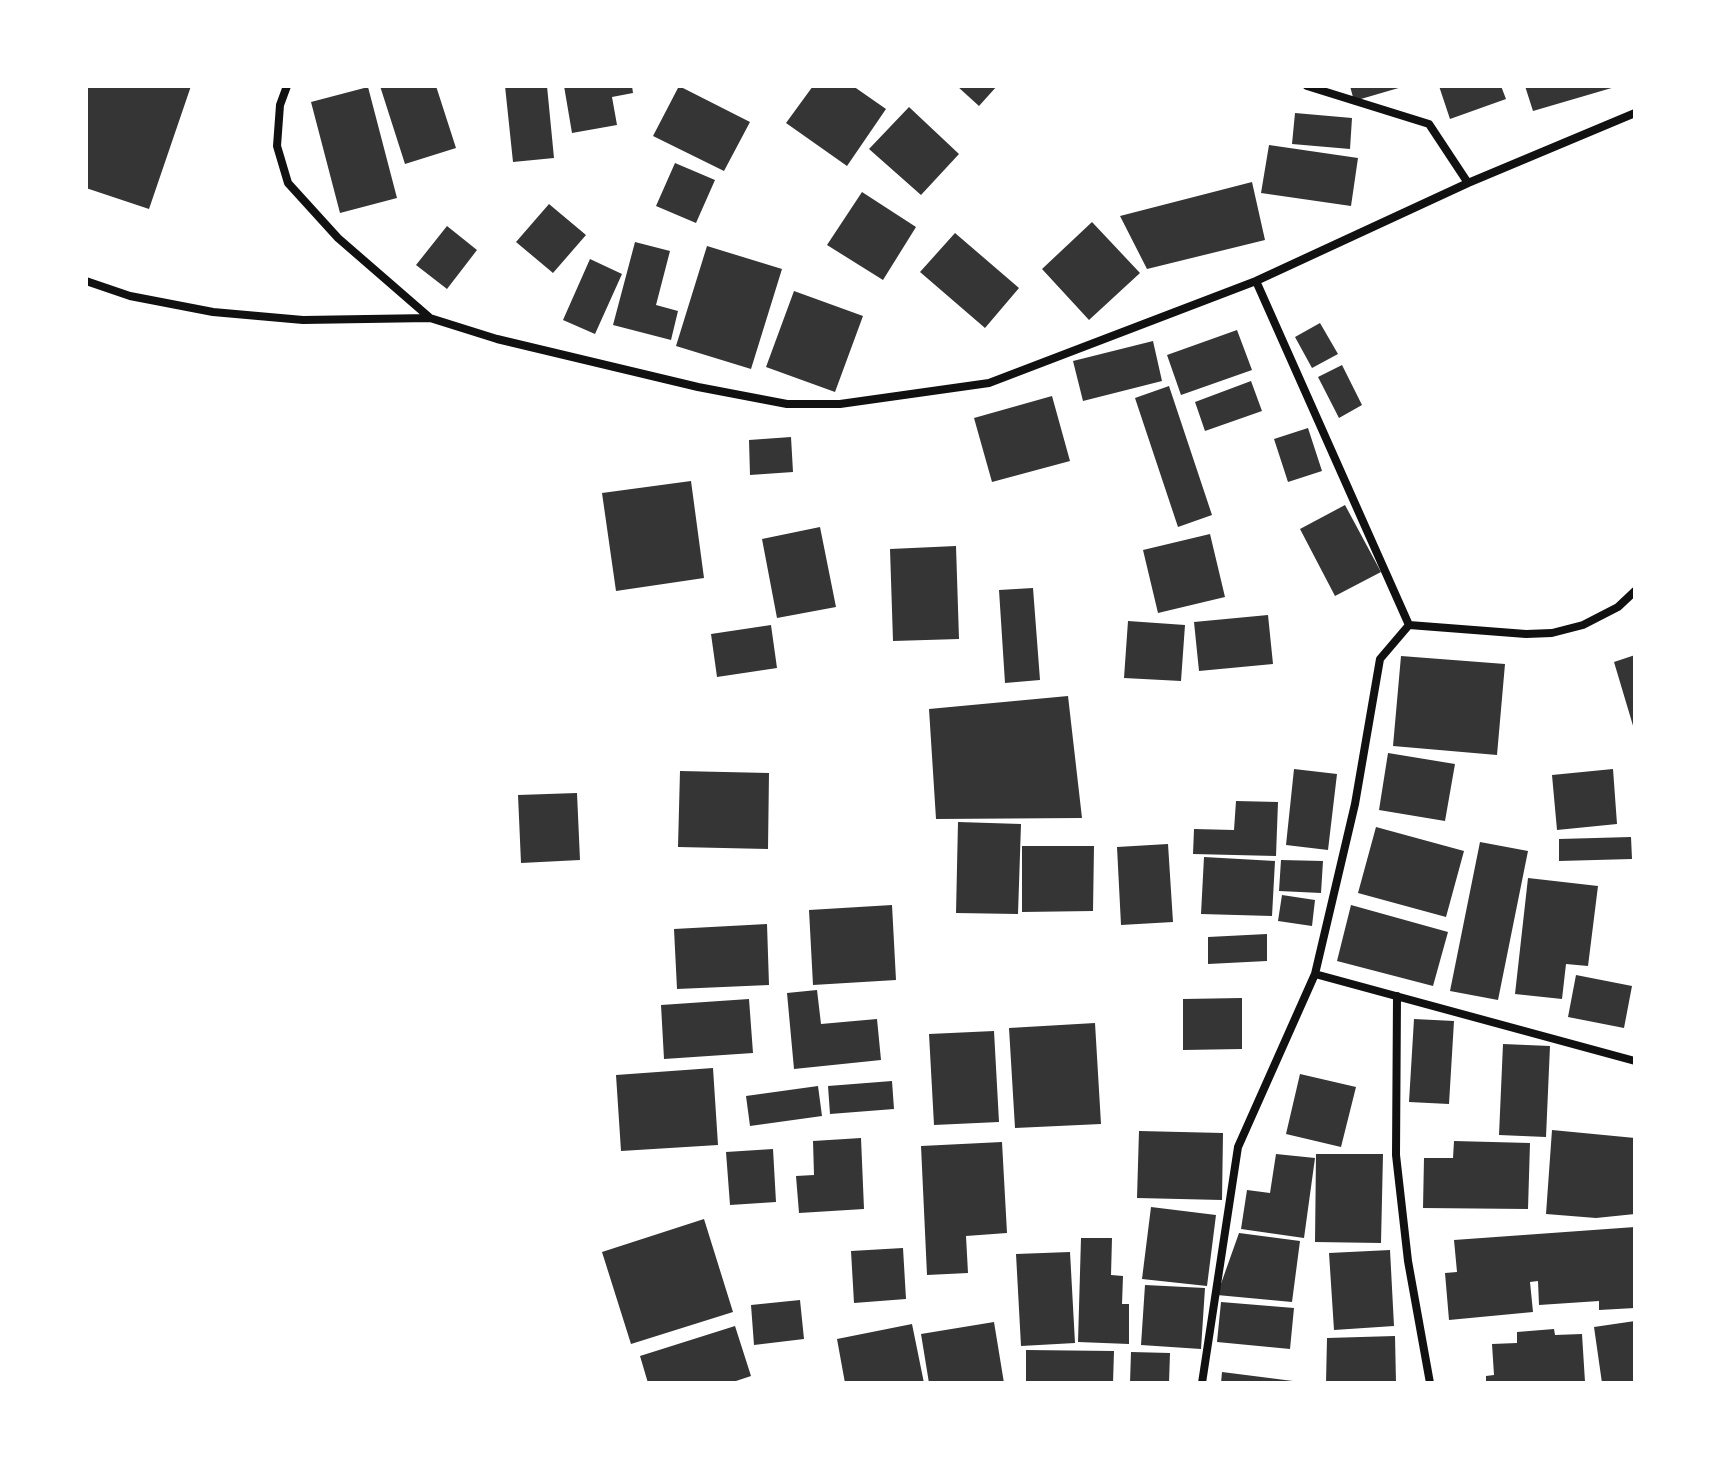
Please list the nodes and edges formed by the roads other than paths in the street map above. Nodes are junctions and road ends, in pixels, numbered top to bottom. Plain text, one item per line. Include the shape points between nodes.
1 (287, 86) edge
2 (1307, 86) edge
3 (1635, 113) edge
4 (1468, 183) junction
5 (86, 281) edge
6 (1256, 281) junction
7 (430, 318) junction
8 (1635, 591) edge
9 (1409, 625) junction
10 (1315, 974) junction
11 (1397, 996) junction
12 (1635, 1061) edge
13 (1202, 1383) edge
14 (1430, 1383) edge

1 - 7 street via 277,146 288,183 338,238
2 - 4 street via 1429,124
3 - 4 street
4 - 6 street
5 - 7 street via 130,296 213,312 303,320
6 - 7 street via 989,383 840,404 787,404 698,387
6 - 9 street
8 - 9 street via 1618,607 1583,625 1552,633
9 - 10 street via 1380,659 1355,804
10 - 11 street
10 - 13 street via 1238,1147
11 - 12 street
11 - 14 street via 1396,1155

